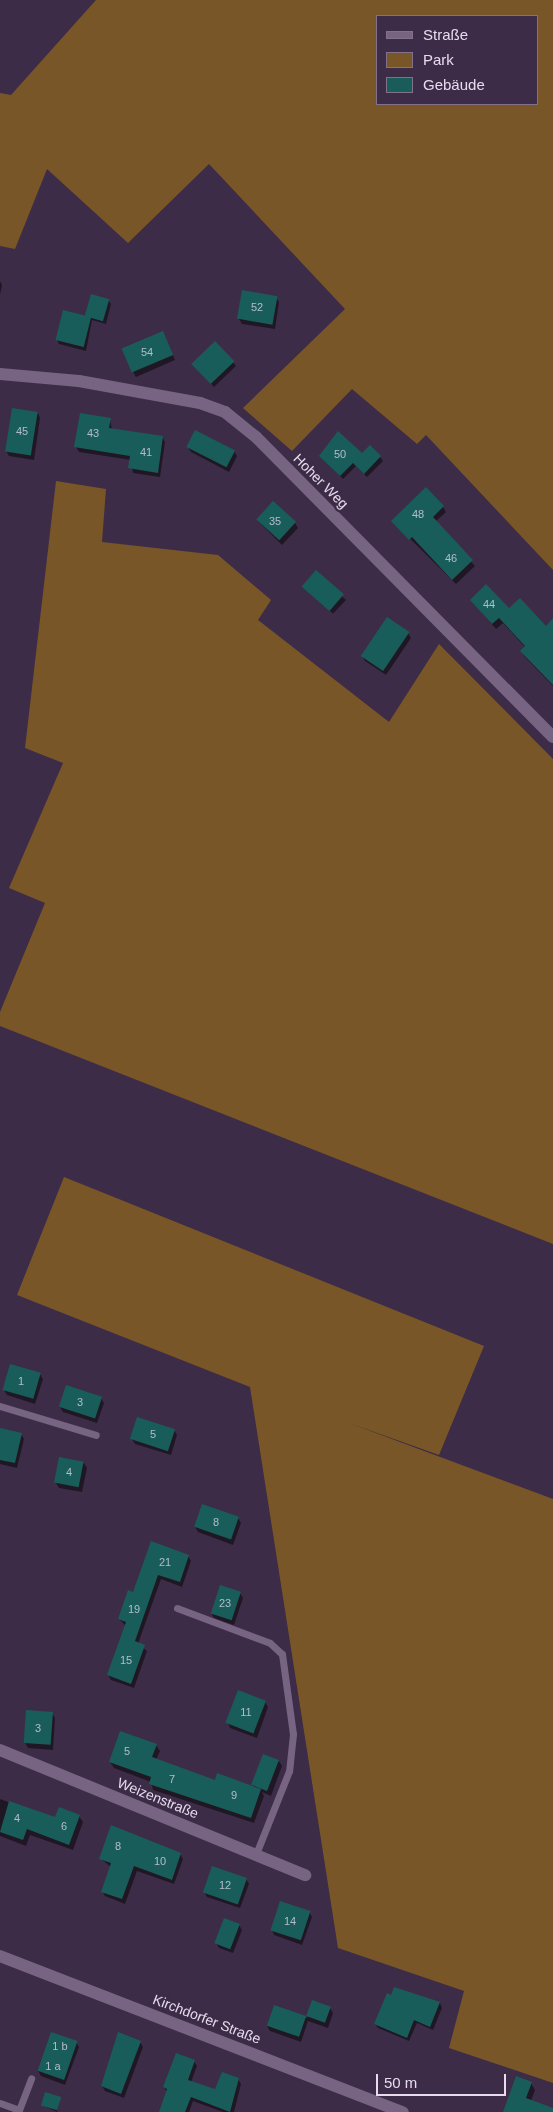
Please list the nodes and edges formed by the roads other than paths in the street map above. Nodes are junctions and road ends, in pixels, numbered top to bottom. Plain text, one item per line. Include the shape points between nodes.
1 (0, 374) edge
2 (553, 737) edge
3 (0, 1406) edge
4 (96, 1435) dead end
5 (177, 1608) dead end
6 (0, 1750) edge
7 (256, 1854) junction
8 (305, 1875) dead end
9 (0, 1956) edge
10 (32, 2078) dead end
11 (0, 2103) edge
12 (388, 2109) edge
13 (403, 2112) edge

1 - 2 street, Hoher Weg via 79,381 200,403 225,412 256,437
3 - 4 lane
5 - 7 lane via 270,1643 282,1654 293,1734 289,1772
6 - 7 street, Weizenstraße
7 - 8 street, Weizenstraße
9 - 12 street, Kirchdorfer Straße
10 - 11 lane via 18,2110
12 - 13 street, Kirchdorfer Straße

